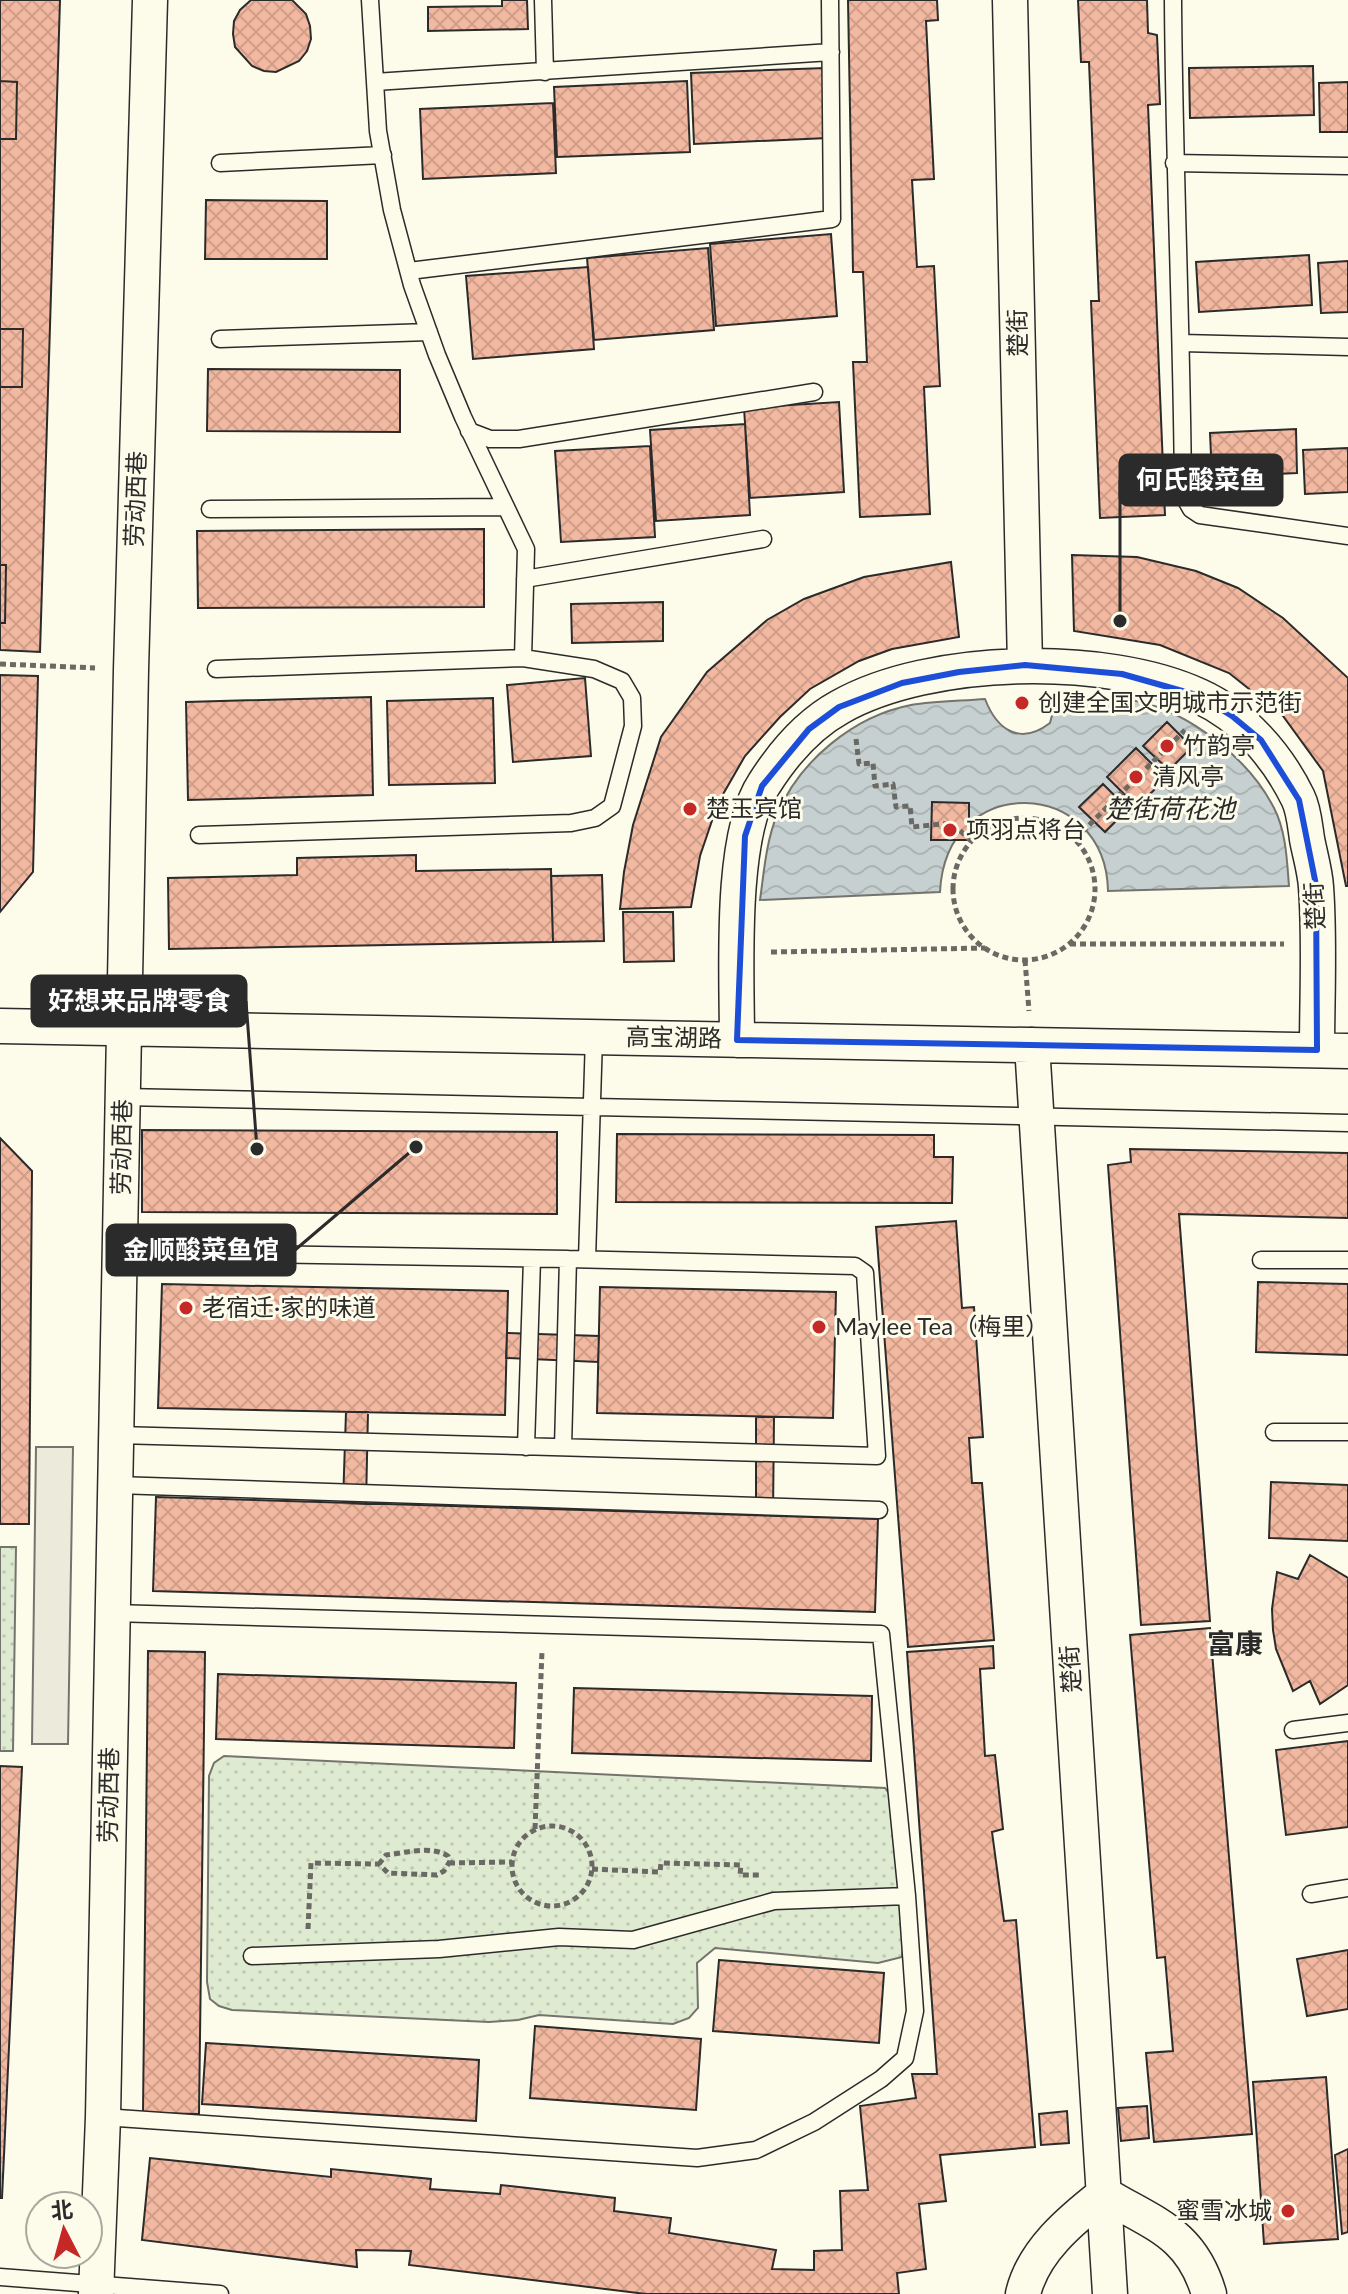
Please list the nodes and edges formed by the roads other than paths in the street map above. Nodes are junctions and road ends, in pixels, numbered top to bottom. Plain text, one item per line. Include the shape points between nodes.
1 (150, 0) edge
2 (370, 0) edge
3 (543, 0) edge
4 (830, 0) edge
5 (1010, 0) edge
6 (1173, 0) edge
7 (831, 52) junction
8 (545, 72) junction
9 (375, 82) junction
10 (383, 155) junction
11 (220, 163) dead end
12 (1174, 163) junction
13 (1348, 166) edge
14 (409, 271) junction
15 (429, 332) junction
16 (220, 339) dead end
17 (1182, 343) junction
18 (1348, 347) edge
19 (814, 392) dead end
20 (469, 431) junction
21 (506, 507) junction
22 (210, 509) dead end
23 (1348, 536) edge
24 (763, 539) dead end
25 (525, 579) junction
26 (523, 658) junction
27 (1025, 665) junction
28 (216, 669) dead end
29 (199, 835) dead end
30 (0, 1026) edge
31 (124, 1029) junction
32 (594, 1037) junction
33 (737, 1040) junction
34 (1032, 1045) junction
35 (1333, 1050) edge
36 (123, 1097) junction
37 (592, 1107) junction
38 (1036, 1117) junction
39 (1348, 1123) edge
40 (121, 1252) junction
41 (532, 1259) junction
42 (568, 1259) junction
43 (587, 1259) junction
44 (1261, 1260) dead end
45 (1348, 1260) edge
46 (1274, 1432) dead end
47 (1348, 1432) edge
48 (117, 1435) junction
49 (526, 1447) junction
50 (563, 1447) junction
51 (116, 1485) junction
52 (879, 1510) dead end
53 (112, 1613) junction
54 (1348, 1723) edge
55 (1293, 1730) dead end
56 (1348, 1888) edge
57 (1311, 1894) dead end
58 (907, 1896) junction
59 (252, 1956) dead end
60 (103, 2117) junction
61 (1104, 2194) junction
62 (0, 2277) edge
63 (96, 2290) edge
64 (220, 2294) edge
65 (1023, 2294) edge
66 (1110, 2294) edge
67 (1209, 2294) edge

1 - 31 street, 劳动西巷
2 - 9 lane
3 - 8 lane
4 - 7 lane
5 - 27 street, 楚街
6 - 12 lane
7 - 8 lane
7 - 14 lane via 832,219
8 - 9 lane
9 - 10 lane
10 - 11 lane
10 - 14 lane
12 - 13 lane
12 - 17 lane
14 - 15 lane
15 - 16 lane
15 - 20 lane
17 - 18 lane
17 - 23 lane via 1183,495 1191,509 1200,515
19 - 20 lane via 519,439 490,439
20 - 21 lane
21 - 22 lane
21 - 25 lane via 526,549
24 - 25 lane
25 - 26 lane
26 - 28 lane
26 - 29 lane via 594,669 622,681 632,698 633,726 612,806 595,818
27 - 33 street, 楚街 via 902,683 839,707 809,729 762,786 745,836 738,908
27 - 35 street, 楚街 via 1164,683 1200,696 1261,740 1299,800 1316,885 1317,944
30 - 31 street, 高宝湖路
31 - 32 street, 高宝湖路
31 - 36 street, 劳动西巷
32 - 33 street, 高宝湖路
32 - 37 lane
33 - 34 street, 高宝湖路
34 - 35 street, 高宝湖路
34 - 38 street, 楚街
36 - 37 lane
36 - 40 street, 劳动西巷
37 - 38 lane
37 - 43 lane
38 - 39 lane
38 - 61 street, 楚街
40 - 41 lane
40 - 48 street, 劳动西巷
41 - 42 lane
41 - 49 lane
42 - 43 lane
42 - 50 lane
43 - 50 lane via 847,1264 863,1270 877,1456
44 - 45 lane
46 - 47 lane
48 - 49 lane
48 - 51 street, 劳动西巷
49 - 50 lane
51 - 52 lane
51 - 53 street, 劳动西巷
53 - 58 lane via 881,1634
53 - 60 street, 劳动西巷
54 - 55 lane
56 - 57 lane
58 - 59 lane via 774,1901 633,1940 559,1937 439,1949
58 - 60 lane via 915,2011 905,2058 814,2122 756,2150 697,2158
60 - 63 street, 劳动西巷
61 - 65 street via 1051,2243
61 - 66 street, 楚街
61 - 67 street via 1183,2243 1203,2273
62 - 63 lane
63 - 64 lane

